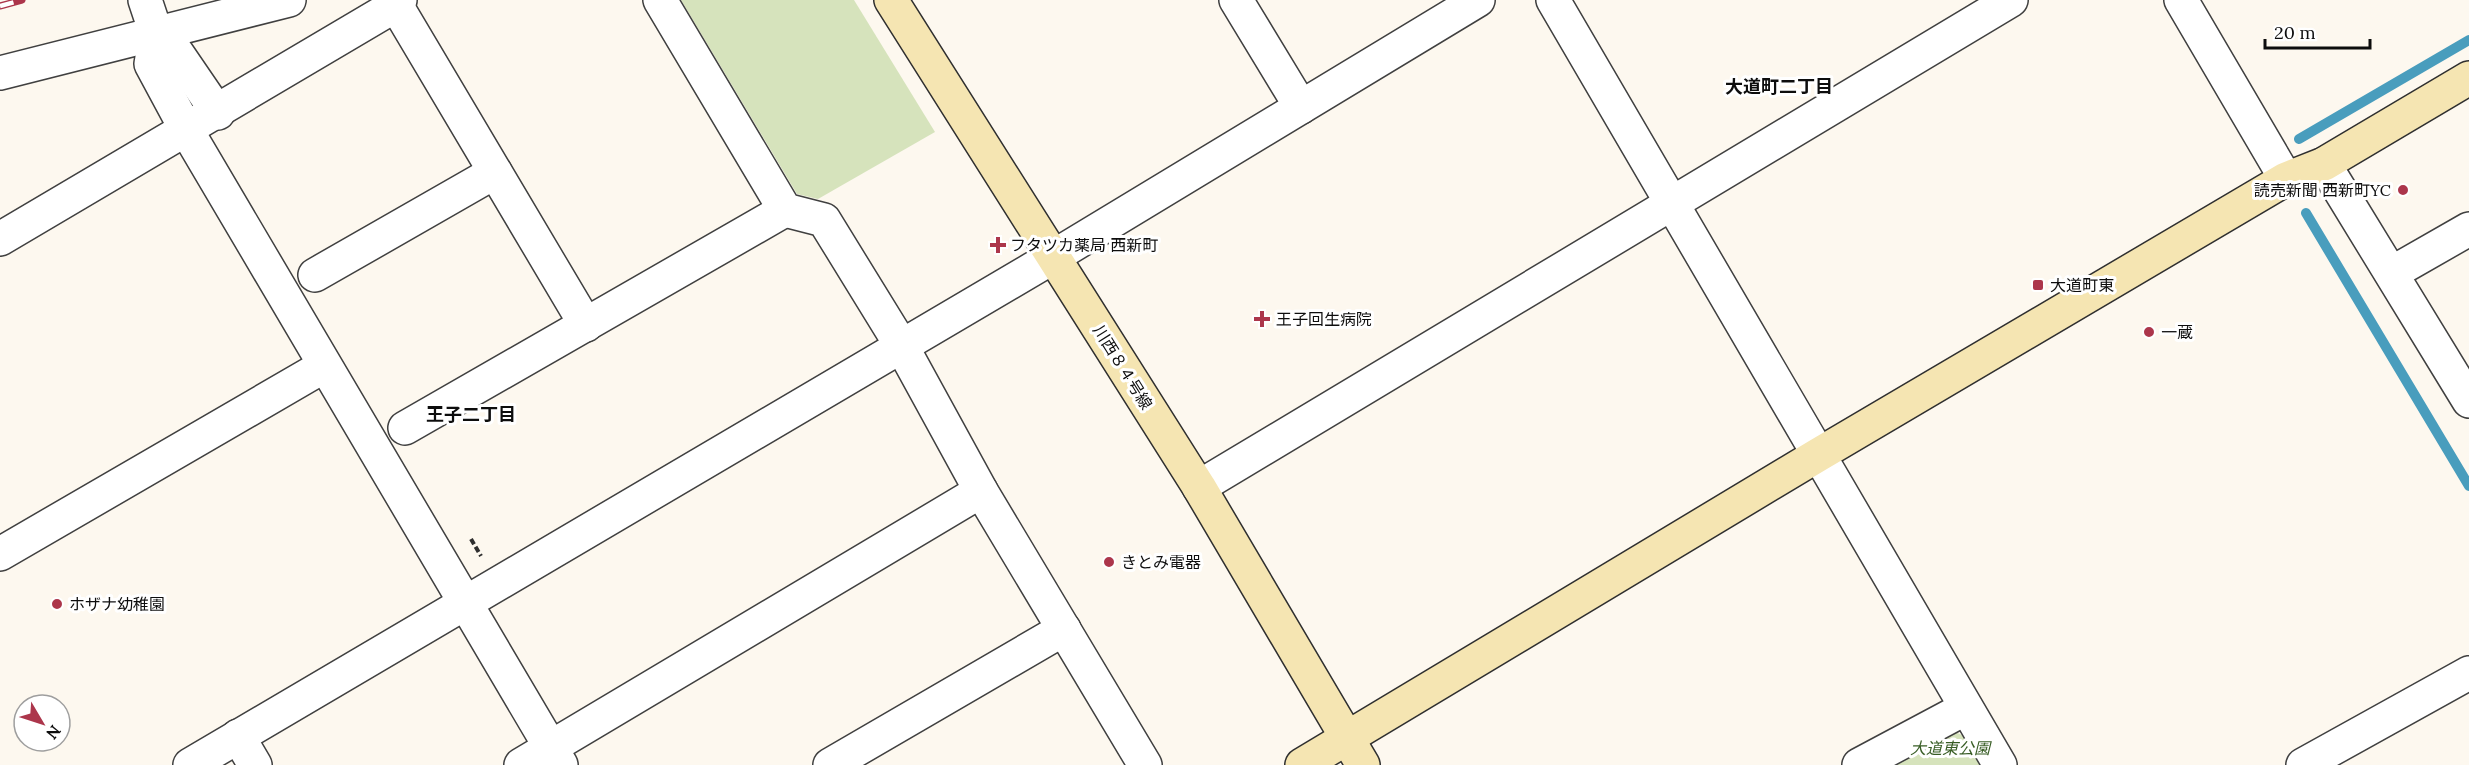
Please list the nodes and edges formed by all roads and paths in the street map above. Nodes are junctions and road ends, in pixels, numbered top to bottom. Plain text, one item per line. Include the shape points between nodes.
1 (145, 0) edge
2 (289, 0) edge
3 (660, 0) edge
4 (891, 0) edge
5 (1236, 0) edge
6 (1478, 0) edge
7 (1553, 0) edge
8 (2011, 0) edge
9 (2181, 0) edge
10 (398, 3) edge
11 (156, 33) junction
12 (0, 73) edge
13 (2469, 78) edge
14 (1301, 107) junction
15 (218, 112) junction
16 (187, 131) junction
17 (2324, 164) junction
18 (495, 172) junction
19 (2286, 178) junction
20 (1670, 205) junction
21 (785, 210) junction
22 (2469, 229) edge
23 (0, 239) edge
24 (1053, 257) junction
25 (2392, 273) junction
26 (315, 275) dead end
27 (586, 325) junction
28 (901, 345) junction
29 (324, 366) junction
30 (2468, 396) edge
31 (405, 428) dead end
32 (1818, 455) junction
33 (1199, 487) junction
34 (981, 491) junction
35 (0, 554) edge
36 (466, 603) junction
37 (1064, 629) junction
38 (2469, 673) edge
39 (1966, 708) junction
40 (238, 736) junction
41 (1355, 752) edge
42 (556, 756) edge
43 (190, 765) edge
44 (255, 765) edge
45 (521, 765) edge
46 (830, 765) edge
47 (1145, 765) edge
48 (1302, 765) edge
49 (1859, 765) edge
50 (2000, 765) edge
51 (2303, 765) edge

1 - 11 street
2 - 11 street
3 - 21 street
4 - 24 street, 川西８４号線
5 - 14 street
6 - 14 street
7 - 20 street
8 - 20 street
9 - 19 street
10 - 15 street
10 - 18 street
11 - 12 street
11 - 15 street via 177,53
11 - 16 street via 151,64
13 - 17 street
14 - 24 street
15 - 16 street
16 - 23 street
16 - 29 street
17 - 19 street
17 - 25 street
18 - 26 street
18 - 27 street
19 - 32 street
20 - 32 street
20 - 33 street
21 - 27 street
21 - 28 street via 824,220
22 - 25 street
24 - 28 street
24 - 33 street, 川西８４号線
25 - 30 street
27 - 31 street
28 - 34 street
28 - 36 street
29 - 35 street
29 - 36 street
32 - 39 street
32 - 41 street
33 - 41 street, 川西８４号線
34 - 37 street
34 - 42 street
36 - 40 street
36 - 42 street
37 - 46 street
37 - 47 street
38 - 51 street
39 - 49 street
39 - 50 street
40 - 43 street
40 - 44 street
41 - 48 street
42 - 45 street

